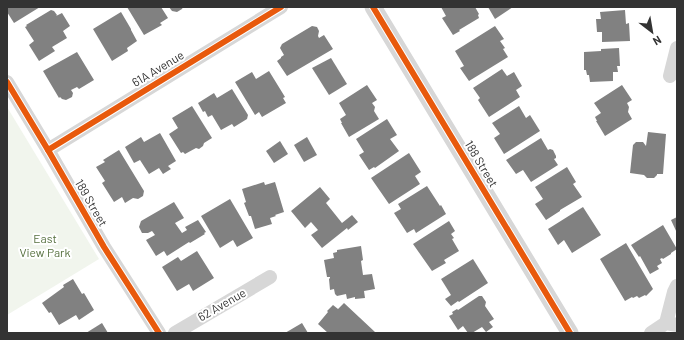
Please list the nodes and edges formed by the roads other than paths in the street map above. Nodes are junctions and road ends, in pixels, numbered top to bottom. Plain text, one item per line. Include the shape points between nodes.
1 (281, 7) edge
2 (374, 7) edge
3 (677, 48) edge
4 (670, 76) dead end
5 (7, 82) edge
6 (48, 150) junction
7 (270, 277) dead end
8 (677, 286) edge
9 (672, 324) edge
10 (159, 333) edge
11 (175, 333) edge
12 (570, 333) edge
13 (651, 333) edge

1 - 6 street, 61A Avenue
2 - 12 street, 188 Street
3 - 4 street
5 - 6 street, 189 Street
6 - 10 street, 189 Street via 104,247
7 - 11 street, 62 Avenue
8 - 9 street via 674,292
9 - 13 street

